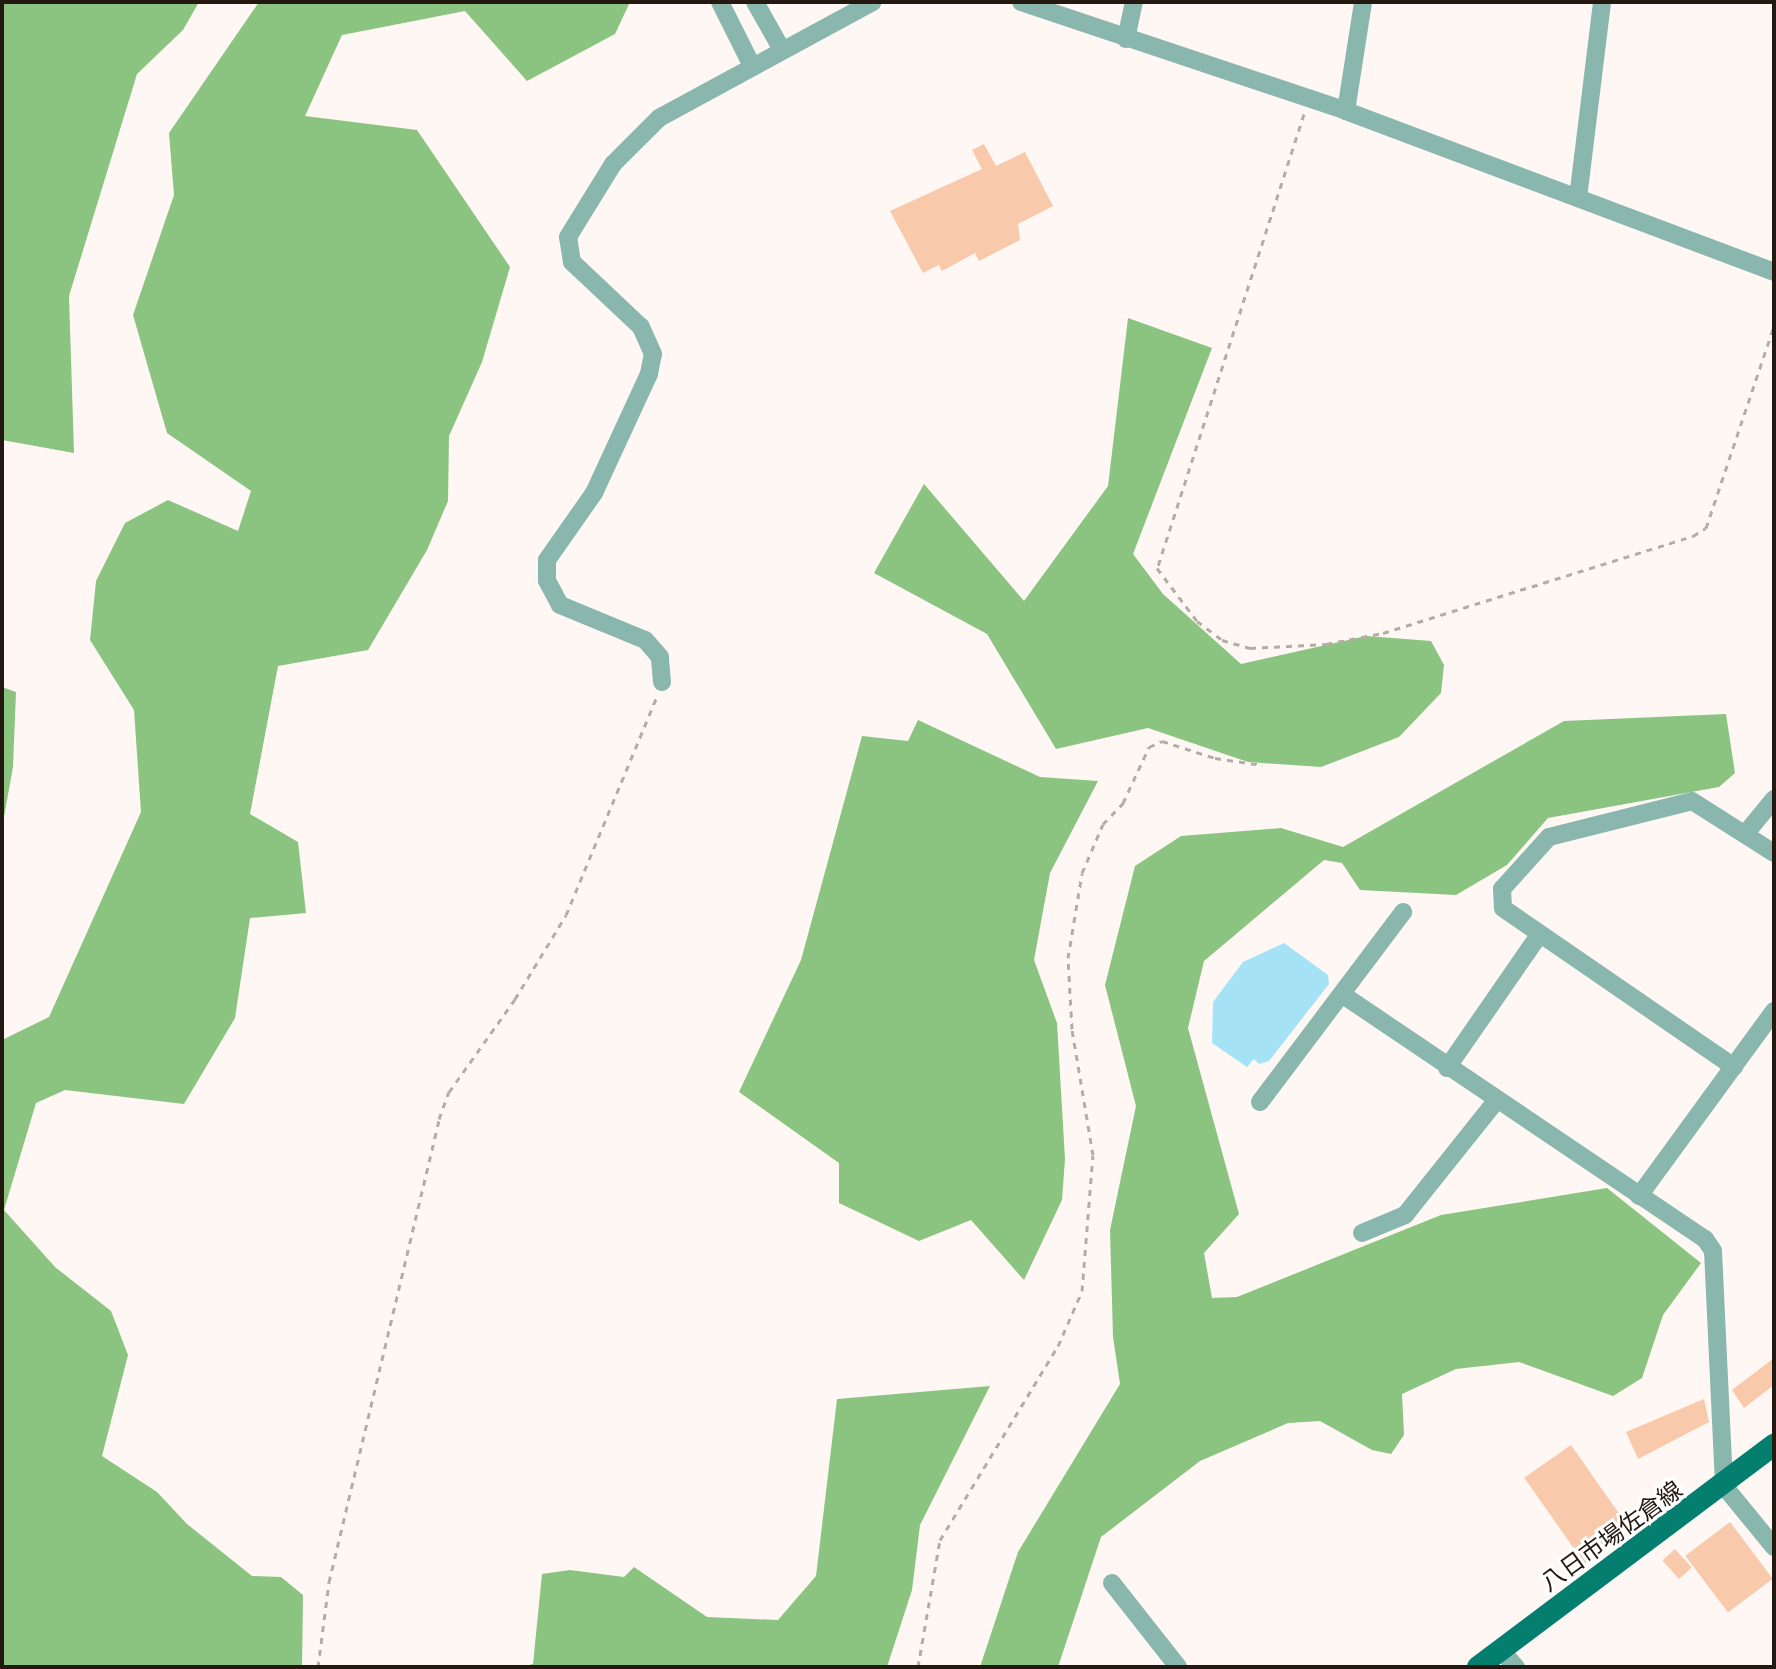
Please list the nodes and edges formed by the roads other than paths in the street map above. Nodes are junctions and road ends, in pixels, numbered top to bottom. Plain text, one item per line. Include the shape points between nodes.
1 (720, 2) edge
2 (755, 2) edge
3 (873, 2) edge
4 (1021, 2) edge
5 (1134, 2) edge
6 (1363, 2) edge
7 (1602, 2) edge
8 (851, 7) edge
9 (1126, 39) junction
10 (782, 50) junction
11 (752, 66) junction
12 (1346, 111) junction
13 (1578, 198) junction
14 (1774, 272) edge
15 (662, 682) road end
16 (1774, 799) edge
17 (1746, 833) junction
18 (1774, 853) edge
19 (1403, 912) dead end
20 (1539, 935) junction
21 (1343, 995) junction
22 (1774, 1011) edge
23 (1734, 1067) junction
24 (1447, 1068) junction
25 (1496, 1101) junction
26 (1260, 1102) dead end
27 (1639, 1196) junction
28 (1362, 1233) dead end
29 (1774, 1445) edge
30 (1724, 1486) junction
31 (1774, 1547) edge
32 (1112, 1583) dead end
33 (1509, 1658) edge
34 (1178, 1667) edge
35 (1478, 1667) edge

1 - 11 street
2 - 10 street
3 - 8 street
4 - 9 street
5 - 9 street
6 - 12 street
7 - 13 street
8 - 10 street
9 - 12 street
10 - 11 street
11 - 15 street via 680,103 639,136 595,189 568,237 572,262 641,327 653,354 649,374 594,493 547,560 547,581 560,605 645,640 660,657
12 - 13 street
13 - 14 street
16 - 17 street
17 - 18 street
17 - 20 street via 1698,802 1549,837 1502,889 1503,908
19 - 21 street
20 - 23 street
20 - 24 street
21 - 24 street
21 - 26 street
22 - 23 street
23 - 27 street
24 - 25 street
25 - 27 street
25 - 28 street via 1405,1215
27 - 30 street via 1705,1239 1713,1251
29 - 30 main road, 八日市場佐倉線
30 - 31 street
30 - 33 main road, 八日市場佐倉線
32 - 34 street
33 - 35 main road, 八日市場佐倉線

